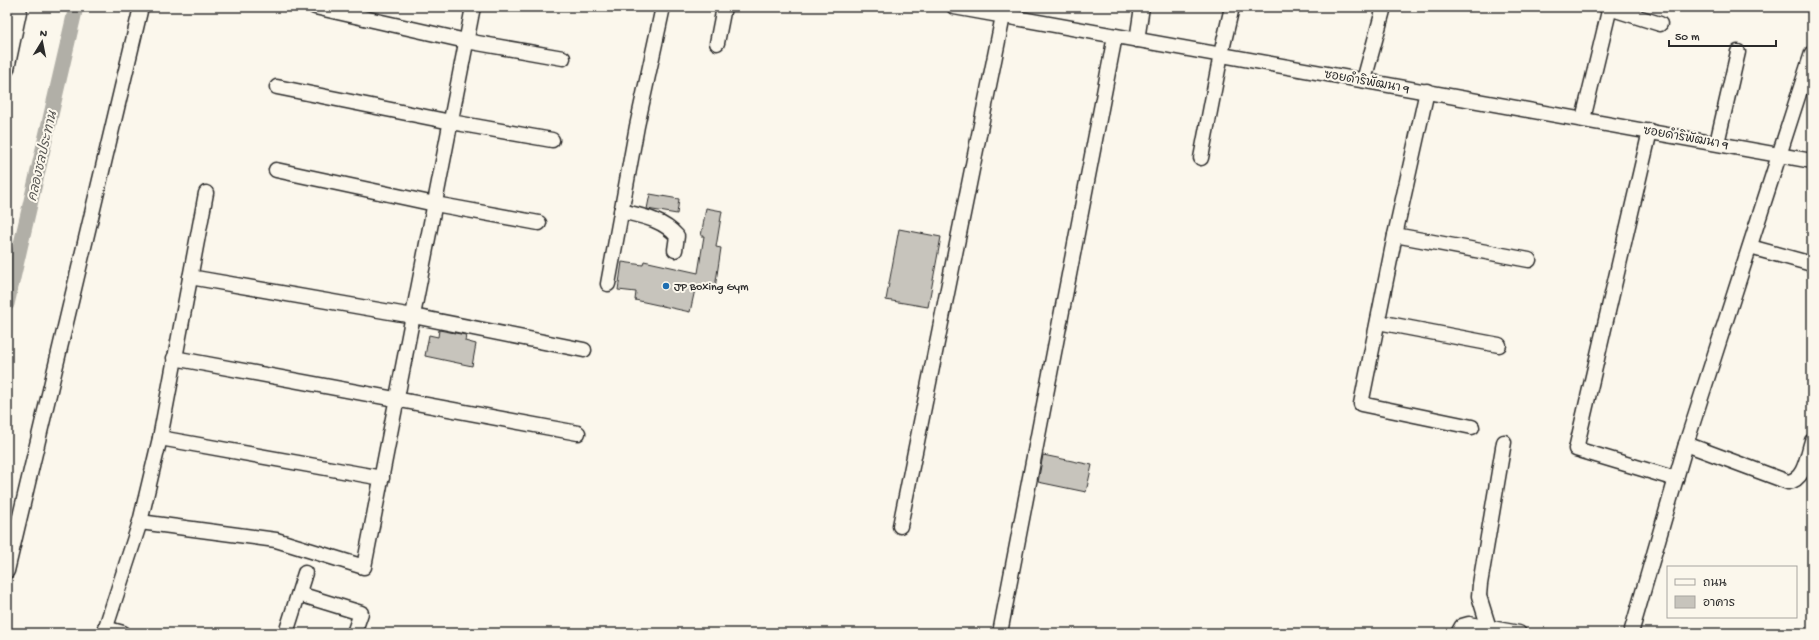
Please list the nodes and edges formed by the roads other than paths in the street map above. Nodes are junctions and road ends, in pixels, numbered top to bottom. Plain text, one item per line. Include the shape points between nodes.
1 (20, 7) edge
2 (141, 7) edge
3 (315, 7) edge
4 (473, 7) edge
5 (663, 7) edge
6 (724, 7) edge
7 (954, 7) edge
8 (1142, 7) edge
9 (1232, 7) edge
10 (1384, 7) edge
11 (1609, 7) edge
12 (1003, 16) junction
13 (1660, 24) dead end
14 (1115, 36) junction
15 (1137, 40) junction
16 (466, 41) junction
17 (717, 43) dead end
18 (1738, 52) dead end
19 (1812, 53) edge
20 (1221, 54) junction
21 (563, 58) dead end
22 (7, 69) edge
23 (1364, 80) junction
24 (277, 87) dead end
25 (1427, 91) junction
26 (1582, 119) junction
27 (450, 122) junction
28 (1650, 131) junction
29 (552, 140) dead end
30 (1717, 143) junction
31 (1781, 154) junction
32 (1201, 158) dead end
33 (1812, 161) edge
34 (276, 170) dead end
35 (206, 193) dead end
36 (435, 204) junction
37 (621, 212) junction
38 (539, 223) dead end
39 (1395, 235) junction
40 (1750, 247) junction
41 (675, 250) dead end
42 (1529, 260) dead end
43 (1812, 264) edge
44 (190, 277) junction
45 (608, 284) dead end
46 (413, 316) junction
47 (1378, 322) junction
48 (1499, 345) dead end
49 (584, 350) dead end
50 (174, 358) junction
51 (397, 398) junction
52 (1472, 427) dead end
53 (578, 433) dead end
54 (160, 438) junction
55 (1504, 442) dead end
56 (1812, 442) edge
57 (1686, 444) junction
58 (382, 478) junction
59 (1676, 479) junction
60 (140, 522) junction
61 (900, 526) dead end
62 (7, 571) edge
63 (305, 573) dead end
64 (299, 594) junction
65 (1489, 628) junction
66 (105, 631) edge
67 (123, 633) edge
68 (286, 633) edge
69 (354, 633) edge
70 (1000, 633) edge
71 (1458, 633) edge
72 (1518, 633) edge
73 (1630, 633) edge

1 - 22 street
2 - 62 street
3 - 16 street
4 - 16 street
5 - 37 street via 638,119
6 - 17 street
7 - 12 street, ซอยดำริพัฒนา 9
8 - 15 street
9 - 20 street
10 - 23 street
11 - 13 street
11 - 26 street
12 - 14 street, ซอยดำริพัฒนา 9
12 - 61 street
14 - 15 street, ซอยดำริพัฒนา 9
14 - 70 street
15 - 20 street, ซอยดำริพัฒนา 9
16 - 21 street
16 - 27 street
18 - 30 street
19 - 31 street
20 - 23 street, ซอยดำริพัฒนา 9
20 - 32 street
23 - 25 street, ซอยดำริพัฒนา 9
24 - 27 street
25 - 26 street, ซอยดำริพัฒนา 9
25 - 39 street
26 - 28 street, ซอยดำริพัฒนา 9
27 - 29 street
27 - 36 street
28 - 30 street, ซอยดำริพัฒนา 9
28 - 59 street via 1576,449
30 - 31 street, ซอยดำริพัฒนา 9
31 - 33 street, ซอยดำริพัฒนา 9
31 - 40 street
34 - 36 street
35 - 44 street
36 - 38 street
36 - 46 street
37 - 41 street via 665,224 677,236
37 - 45 street
39 - 42 street
39 - 47 street
40 - 43 street
40 - 57 street
44 - 46 street
44 - 50 street
46 - 49 street
46 - 51 street
47 - 48 street
47 - 52 street via 1361,404
50 - 51 street
50 - 54 street
51 - 53 street
51 - 58 street
54 - 58 street
54 - 60 street
55 - 65 street via 1479,596
56 - 57 street via 1800,476 1796,481 1788,482
57 - 59 street
58 - 60 street via 364,567 276,540
59 - 73 street
60 - 66 street
63 - 64 street
64 - 68 street
64 - 69 street via 361,613
65 - 71 street via 1469,624 1462,626
65 - 72 street
66 - 67 street

